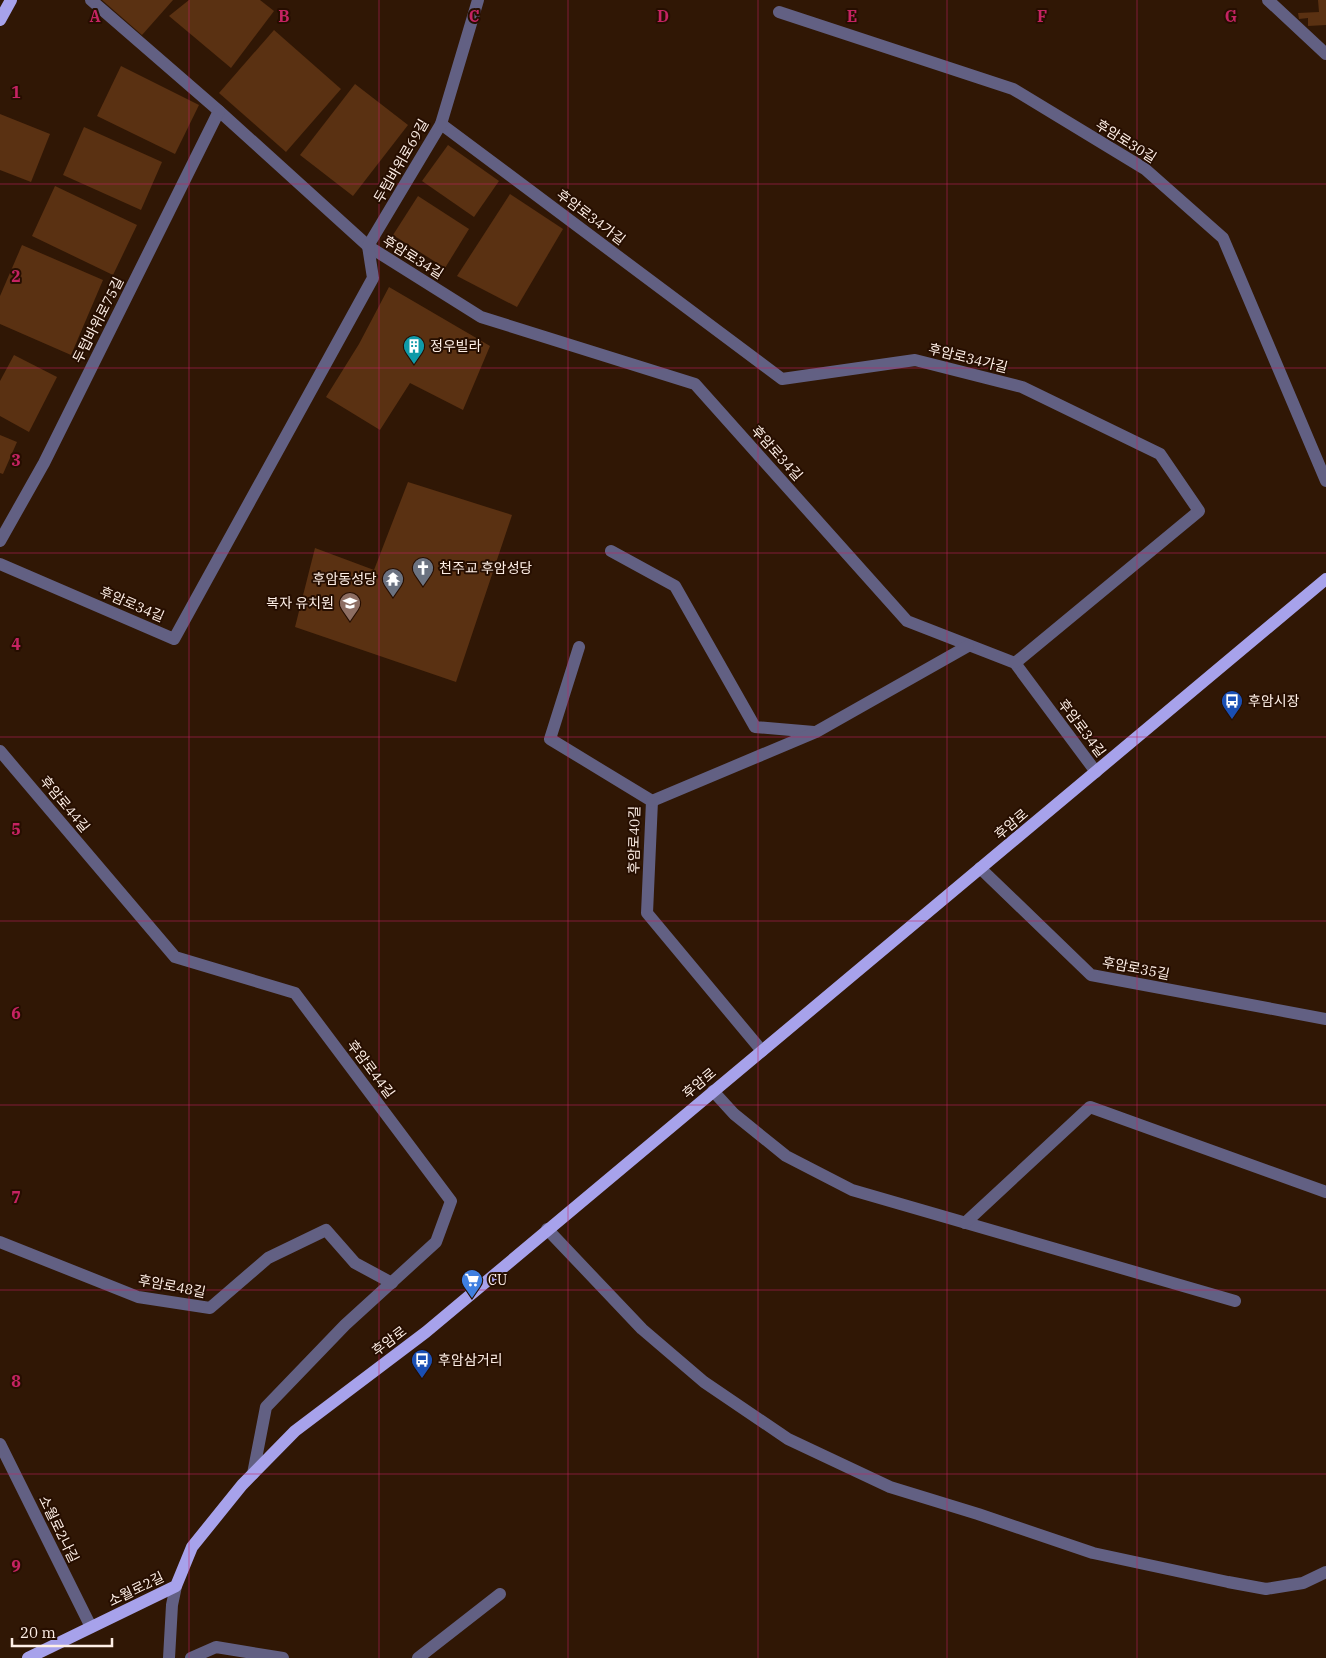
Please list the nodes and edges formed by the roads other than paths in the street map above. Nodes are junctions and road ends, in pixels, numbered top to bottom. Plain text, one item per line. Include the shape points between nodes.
1 (11, 0) edge
2 (91, 0) edge
3 (478, 0) edge
4 (1268, 0) edge
5 (779, 12) dead end
6 (0, 20) edge
7 (1326, 54) edge
8 (219, 111) junction
9 (441, 124) junction
10 (368, 246) junction
11 (1326, 481) edge
12 (0, 541) edge
13 (611, 551) dead end
14 (0, 564) edge
15 (1326, 579) edge
16 (968, 646) junction
17 (579, 647) dead end
18 (1015, 663) junction
19 (816, 732) junction
20 (0, 751) edge
21 (1096, 772) junction
22 (652, 801) junction
23 (980, 868) junction
24 (1326, 1019) edge
25 (762, 1050) junction
26 (713, 1091) junction
27 (1326, 1192) edge
28 (965, 1223) junction
29 (547, 1229) junction
30 (0, 1242) edge
31 (392, 1282) junction
32 (1236, 1301) dead end
33 (0, 1444) edge
34 (253, 1474) junction
35 (1326, 1572) edge
36 (176, 1586) junction
37 (500, 1594) dead end
38 (91, 1627) junction
39 (42, 1655) edge
40 (28, 1658) edge
41 (169, 1658) edge
42 (191, 1658) edge
43 (283, 1658) edge
44 (418, 1658) edge

1 - 6 main road
2 - 8 street, 후암로34길
3 - 9 street, 두텁바위로69길
4 - 7 street
5 - 11 street, 후암로30길 via 1013,89 1145,168 1223,238
8 - 10 street, 후암로34길
8 - 12 street, 두텁바위로75길 via 44,463
9 - 10 street, 두텁바위로69길
9 - 18 street, 후암로34가길 via 782,378 915,360 1022,388 1160,454 1199,511
10 - 14 street, 후암로34길 via 373,278 174,639
10 - 16 street, 후암로34길 via 481,317 695,384 907,621
13 - 19 street via 675,586 754,726
15 - 21 main road, 후암로
16 - 18 street, 후암로34길
16 - 19 street
17 - 22 street, 후암로40길 via 550,739
18 - 21 street, 후암로34길
19 - 22 street
20 - 31 street, 후암로44길 via 175,958 295,993 451,1201 436,1242
21 - 23 main road, 후암로
22 - 25 street, 후암로40길 via 647,912
23 - 24 street, 후암로35길 via 1091,975
23 - 25 main road, 후암로
25 - 26 main road, 후암로
26 - 28 street via 756,1133 786,1156 815,1172 852,1190
26 - 29 main road, 후암로
27 - 28 street via 1090,1107
28 - 32 street
29 - 34 main road, 후암로 via 426,1332 295,1431
29 - 35 street via 642,1329 704,1382 788,1439 890,1487 1093,1553 1228,1582 1266,1589 1303,1583
30 - 31 street, 후암로48길 via 138,1297 210,1308 268,1258 326,1230 355,1263
31 - 34 street, 후암로44길 via 345,1325 266,1407
33 - 38 street, 소월로2나길
34 - 36 main road, 후암로 via 192,1546
36 - 38 main road, 소월로2길
36 - 41 street, 후암로
37 - 44 street
38 - 39 main road, 소월로2길
39 - 40 main road, 소월로2길
42 - 43 street via 216,1647

